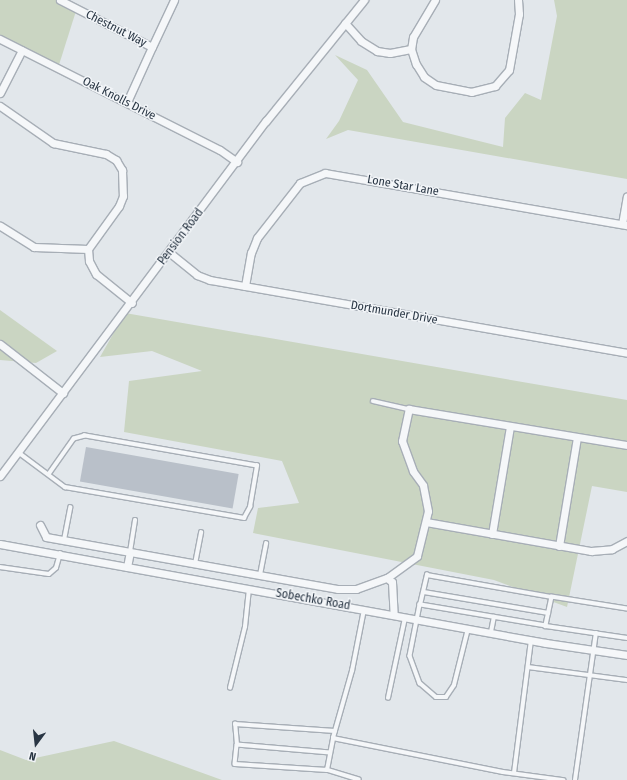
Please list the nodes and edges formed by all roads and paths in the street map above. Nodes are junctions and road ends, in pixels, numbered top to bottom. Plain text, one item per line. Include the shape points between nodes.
1 (60, 0) edge
2 (174, 0) edge
3 (364, 0) edge
4 (435, 0) edge
5 (518, 0) edge
6 (345, 23) junction
7 (0, 38) edge
8 (152, 47) junction
9 (411, 49) junction
10 (22, 50) junction
11 (0, 93) edge
12 (127, 102) junction
13 (0, 106) edge
14 (237, 162) junction
15 (627, 196) edge
16 (624, 224) edge
17 (0, 226) edge
18 (88, 249) junction
19 (170, 253) junction
20 (245, 286) junction
21 (132, 302) junction
22 (0, 344) edge
23 (627, 353) edge
24 (63, 393) junction
25 (373, 401) dead end
26 (409, 408) junction
27 (510, 426) junction
28 (577, 437) junction
29 (627, 445) edge
30 (18, 452) junction
31 (50, 473) junction
32 (0, 476) edge
33 (70, 508) dead end
34 (135, 520) dead end
35 (426, 522) junction
36 (40, 525) dead end
37 (201, 533) dead end
38 (492, 534) junction
39 (64, 540) junction
40 (627, 541) edge
41 (0, 544) edge
42 (266, 544) dead end
43 (559, 546) junction
44 (130, 552) junction
45 (60, 554) junction
46 (195, 564) junction
47 (0, 567) edge
48 (127, 567) junction
49 (260, 575) junction
50 (387, 578) junction
51 (249, 588) junction
52 (424, 592) junction
53 (552, 597) junction
54 (420, 605) junction
55 (364, 609) junction
56 (627, 609) edge
57 (548, 613) junction
58 (394, 614) junction
59 (405, 616) junction
60 (494, 618) junction
61 (418, 619) junction
62 (546, 626) junction
63 (468, 628) junction
64 (491, 632) junction
65 (596, 633) junction
66 (627, 638) edge
67 (531, 640) junction
68 (594, 650) junction
69 (627, 655) edge
70 (528, 667) junction
71 (590, 675) junction
72 (627, 680) edge
73 (230, 688) dead end
74 (388, 698) dead end
75 (335, 731) junction
76 (333, 738) junction
77 (237, 745) junction
78 (330, 753) junction
79 (327, 770) junction
80 (514, 773) junction
81 (359, 780) edge
82 (563, 780) edge
83 (576, 780) edge

1 - 8 street, Chestnut Way
2 - 8 street, Chestnut Way
3 - 6 street, Pension Road
4 - 9 street via 416,29
5 - 9 street via 519,14 512,63 501,82 489,90 471,92 436,85 419,70
6 - 9 street via 361,41 377,51 390,53
6 - 14 street, Pension Road via 266,121
7 - 10 street, Oak Knolls Drive
8 - 12 street, Chestnut Way
10 - 11 street
10 - 12 street, Oak Knolls Drive
12 - 14 street, Oak Knolls Drive via 220,150
13 - 18 street via 52,142 106,154 119,164 123,176 122,201
14 - 19 street, Pension Road
15 - 16 street
16 - 20 street, Lone Star Lane via 325,173 300,182 257,238
17 - 18 street via 34,247
18 - 21 street via 89,262 96,274
19 - 20 street, Dortmunder Drive via 202,278
19 - 21 street, Pension Road
20 - 23 street, Dortmunder Drive
21 - 24 street, Pension Road
22 - 24 street
24 - 30 street, Pension Road
25 - 26 lane
26 - 27 street
26 - 35 street via 402,441 426,496
27 - 28 street
27 - 38 street
28 - 29 street
28 - 43 street
30 - 31 lane
30 - 32 street, Pension Road
31 - 31 lane via 65,486 244,518 250,507 257,466 85,436 74,439
33 - 39 lane
34 - 44 lane
35 - 38 street
35 - 50 street via 417,556
36 - 39 street via 46,537
37 - 46 lane
38 - 43 street
39 - 44 street
40 - 43 street via 612,549 590,551
41 - 45 street, Sobechko Road
42 - 49 lane
44 - 46 street
44 - 48 street
45 - 47 lane via 56,568 49,574
45 - 48 street, Sobechko Road
46 - 49 street
48 - 51 street, Sobechko Road
49 - 50 street via 338,589 356,589
50 - 58 street via 392,582
51 - 55 street, Sobechko Road
51 - 73 lane via 245,627
52 - 53 lane via 427,574
52 - 54 lane
52 - 57 lane
53 - 56 lane
53 - 57 lane
54 - 60 lane
54 - 61 lane
55 - 58 street, Sobechko Road
55 - 75 lane
57 - 62 lane
58 - 59 street, Sobechko Road
59 - 61 street, Sobechko Road
59 - 74 lane
60 - 62 lane
60 - 64 lane
61 - 63 street, Sobechko Road
61 - 63 lane via 410,656 420,683 441,698 450,694 454,685
62 - 65 lane
63 - 64 street, Sobechko Road
64 - 67 street, Sobechko Road
65 - 66 lane
65 - 68 lane
67 - 68 street, Sobechko Road
67 - 70 lane
68 - 69 street, Sobechko Road
68 - 71 lane
70 - 71 lane
70 - 80 lane
71 - 72 lane
71 - 83 lane
75 - 76 lane
75 - 77 lane via 235,724
76 - 78 lane
76 - 80 lane
77 - 78 lane
77 - 79 lane via 235,764
78 - 79 lane
79 - 81 lane
80 - 82 lane

